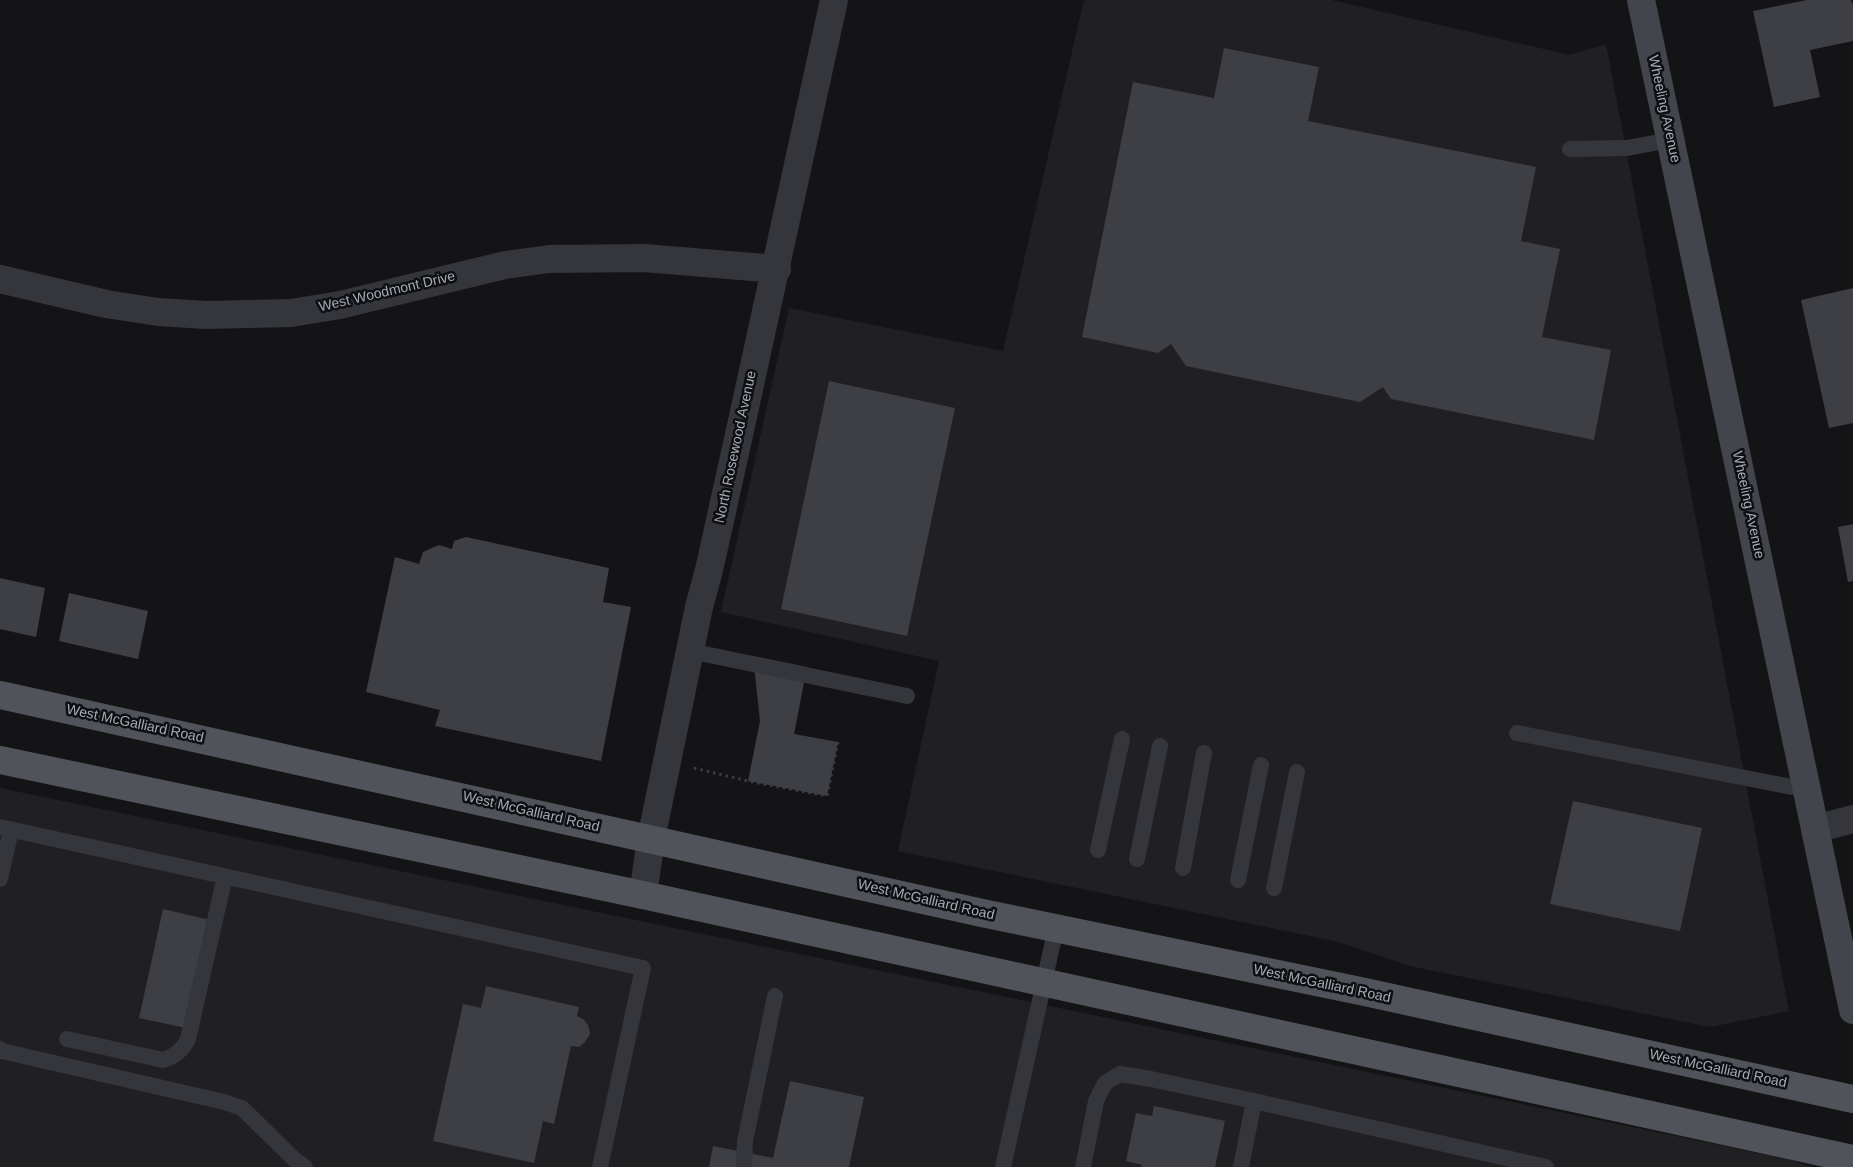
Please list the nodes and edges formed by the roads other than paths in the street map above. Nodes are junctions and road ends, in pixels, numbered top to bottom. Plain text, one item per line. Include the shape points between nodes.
1 (834, 0) edge
2 (1641, 0) edge
3 (1670, 140) junction
4 (1570, 149) dead end
5 (777, 269) junction
6 (0, 279) edge
7 (690, 651) junction
8 (0, 695) edge
9 (907, 696) dead end
10 (1517, 733) dead end
11 (1122, 739) dead end
12 (1160, 746) dead end
13 (1204, 753) dead end
14 (0, 760) edge
15 (1262, 765) dead end
16 (1297, 772) dead end
17 (1807, 790) junction
18 (1853, 819) edge
19 (6, 828) edge
20 (1815, 829) junction
21 (651, 839) junction
22 (1098, 850) dead end
23 (1137, 859) dead end
24 (1183, 868) dead end
25 (225, 876) junction
26 (0, 879) edge
27 (1238, 880) dead end
28 (1274, 888) dead end
29 (643, 895) junction
30 (1056, 928) junction
31 (1044, 982) junction
32 (775, 996) dead end
33 (1853, 1010) edge
34 (67, 1039) dead end
35 (0, 1049) edge
36 (1853, 1099) edge
37 (1254, 1100) junction
38 (1853, 1159) edge
39 (305, 1167) edge
40 (600, 1167) edge
41 (744, 1167) edge
42 (1003, 1167) edge
43 (1083, 1167) edge
44 (1241, 1167) edge
45 (1542, 1167) edge

1 - 5 street, North Rosewood Avenue
2 - 3 main road, Wheeling Avenue
3 - 4 lane via 1627,148
3 - 17 main road, Wheeling Avenue
5 - 6 street, West Woodmont Drive via 644,258 549,259 506,265 340,305 291,313 206,315 106,304
5 - 7 street, North Rosewood Avenue
7 - 9 lane
7 - 21 street, North Rosewood Avenue
8 - 21 main road, West McGalliard Road
10 - 17 lane
11 - 22 lane
12 - 23 lane
13 - 24 lane
14 - 29 main road
15 - 27 lane
16 - 28 lane
17 - 20 main road, Wheeling Avenue
18 - 20 street
19 - 25 lane
19 - 26 lane
20 - 33 main road, Wheeling Avenue
21 - 29 street, North Rosewood Avenue
21 - 30 main road, West McGalliard Road
25 - 34 lane via 188,1039 178,1054 163,1060
25 - 40 lane via 643,968
29 - 31 main road
30 - 31 lane
30 - 36 main road, West McGalliard Road
31 - 38 main road
31 - 42 lane
32 - 41 lane via 745,1141
35 - 39 lane via 242,1108
37 - 43 lane via 1120,1074 1106,1083 1096,1101
37 - 44 lane
37 - 45 lane

